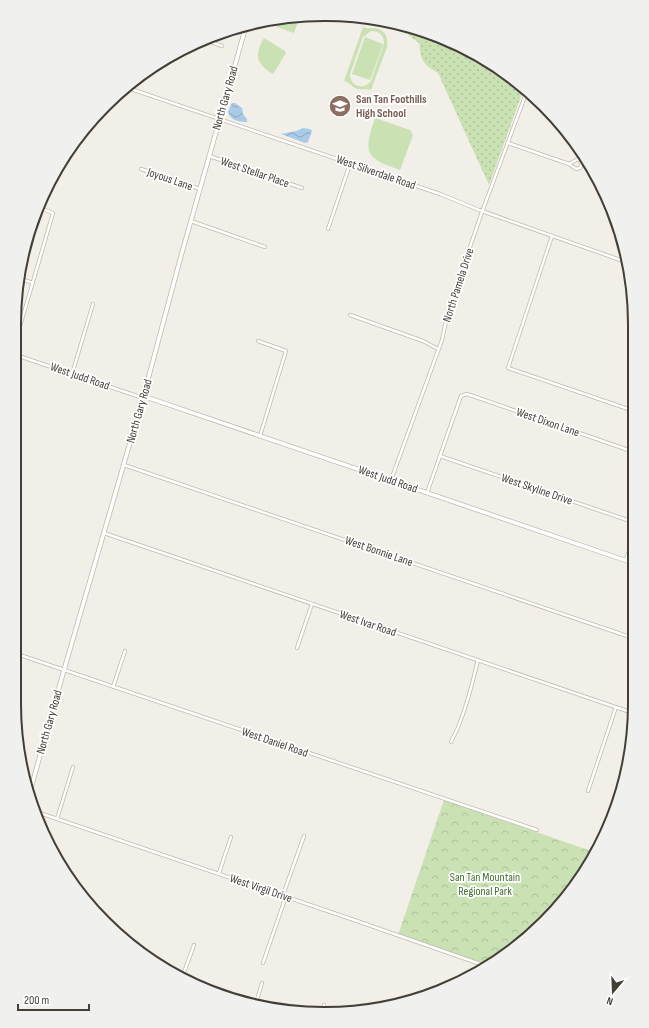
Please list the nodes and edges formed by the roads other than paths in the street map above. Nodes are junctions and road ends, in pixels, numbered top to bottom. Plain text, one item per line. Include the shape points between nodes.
1 (244, 31) edge
2 (212, 42) edge
3 (222, 46) dead end
4 (133, 90) edge
5 (525, 96) edge
6 (220, 119) junction
7 (508, 143) junction
8 (209, 155) junction
9 (350, 164) junction
10 (569, 164) junction
11 (141, 169) dead end
12 (302, 188) dead end
13 (200, 189) junction
14 (43, 209) edge
15 (482, 212) junction
16 (191, 221) junction
17 (328, 229) dead end
18 (552, 236) junction
19 (266, 246) dead end
20 (621, 260) edge
21 (25, 280) edge
22 (33, 283) junction
23 (93, 304) dead end
24 (350, 315) dead end
25 (21, 323) edge
26 (258, 341) dead end
27 (438, 349) junction
28 (21, 357) edge
29 (72, 374) junction
30 (143, 397) junction
31 (628, 409) edge
32 (260, 436) junction
33 (628, 450) edge
34 (440, 456) junction
35 (124, 465) junction
36 (391, 480) junction
37 (427, 493) junction
38 (628, 520) edge
39 (104, 533) junction
40 (628, 554) edge
41 (626, 560) joint
42 (312, 604) junction
43 (628, 636) edge
44 (297, 648) dead end
45 (125, 651) dead end
46 (21, 656) edge
47 (478, 660) junction
48 (64, 670) junction
49 (112, 687) junction
50 (616, 707) junction
51 (628, 711) edge
52 (451, 742) dead end
53 (73, 767) dead end
54 (32, 785) edge
55 (588, 791) dead end
56 (42, 813) edge
57 (57, 818) junction
58 (537, 830) dead end
59 (304, 836) dead end
60 (231, 837) dead end
61 (219, 873) junction
62 (284, 896) junction
63 (194, 945) dead end
64 (263, 963) dead end
65 (480, 964) edge
66 (184, 972) edge
67 (262, 983) dead end
68 (257, 999) edge

1 - 6 street, North Gary Road
2 - 3 street
4 - 6 street, West Silverdale Road
5 - 7 street, North Pamela Drive
6 - 8 street, North Gary Road
6 - 9 street, West Silverdale Road
7 - 10 street
7 - 15 street, North Pamela Drive
8 - 12 street, West Stellar Place
8 - 13 street, North Gary Road
9 - 15 street, West Silverdale Road via 440,194
9 - 17 street
10 - 10 street via 576,169 581,166 578,160
11 - 13 street, Joyous Lane
13 - 16 street, North Gary Road
14 - 22 street via 53,213
15 - 18 street, West Silverdale Road
15 - 27 street, North Pamela Drive via 448,311
16 - 19 street
16 - 30 street, North Gary Road
18 - 20 street, West Silverdale Road
18 - 31 street via 508,368
21 - 22 street
22 - 25 street
23 - 29 street
24 - 27 street via 423,341
26 - 32 street via 286,351
27 - 36 street, North Pamela Drive
28 - 29 street, West Judd Road
29 - 30 street, West Judd Road
30 - 32 street, West Judd Road
30 - 35 street, North Gary Road
32 - 36 street, West Judd Road
33 - 34 street, West Dixon Lane via 466,394 461,396
34 - 37 street
34 - 38 street, West Skyline Drive
35 - 39 street, North Gary Road
35 - 43 street, West Bonnie Lane
36 - 37 street, West Judd Road
37 - 41 street, West Judd Road
39 - 42 street, West Ivar Road
39 - 48 street, North Gary Road
40 - 41 street
42 - 44 street
42 - 47 street, West Ivar Road
45 - 49 street
46 - 48 street, West Daniel Road
47 - 50 street, West Ivar Road
47 - 52 street via 470,695
48 - 49 street, West Daniel Road
48 - 54 street, North Gary Road
49 - 58 street, West Daniel Road
50 - 51 street, West Ivar Road
50 - 55 street
53 - 57 street
56 - 57 street, West Virgil Drive
57 - 61 street, West Virgil Drive
59 - 62 street
60 - 61 street
61 - 62 street, West Virgil Drive
62 - 64 street
62 - 65 street, West Virgil Drive
63 - 66 street
67 - 68 street

